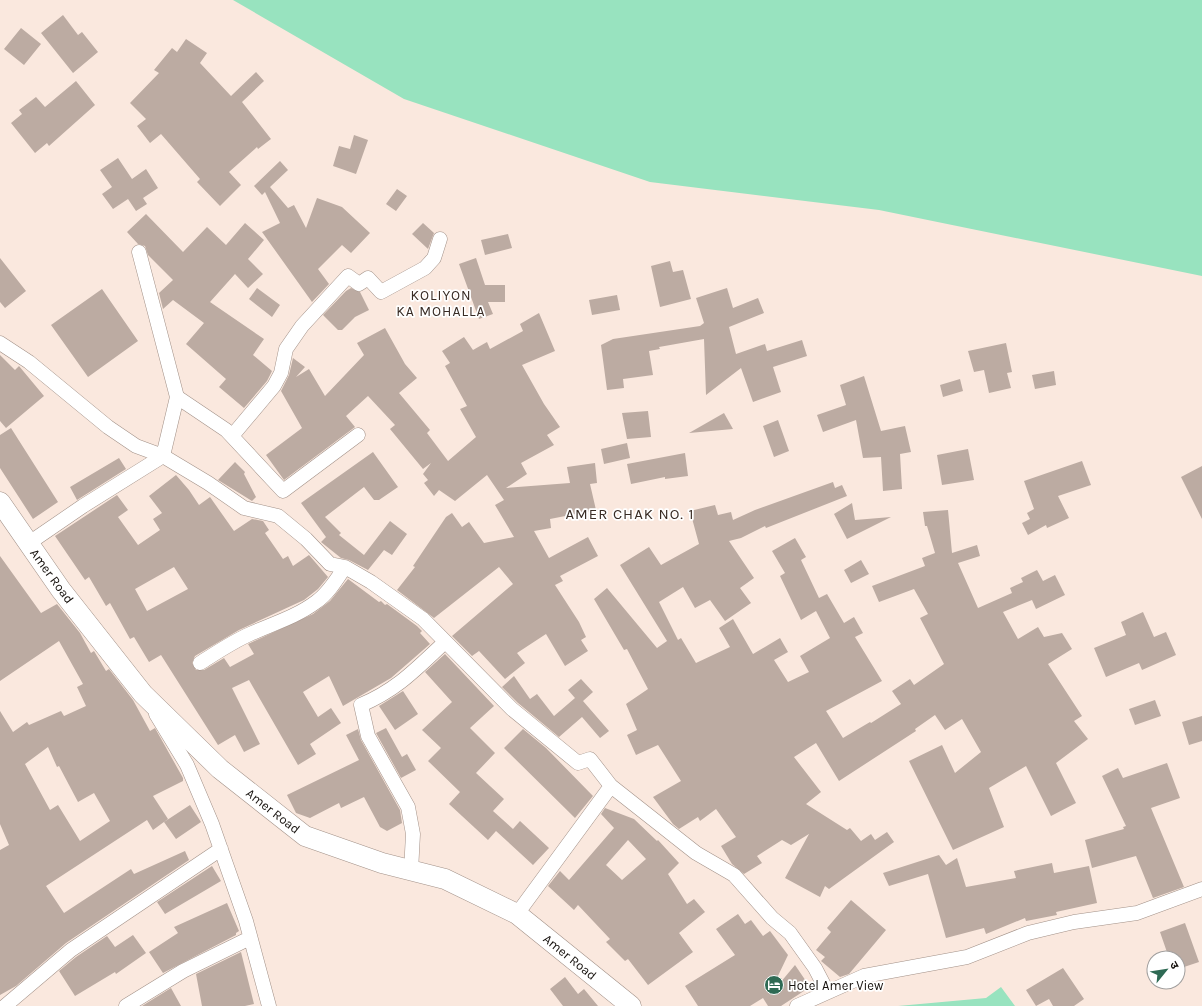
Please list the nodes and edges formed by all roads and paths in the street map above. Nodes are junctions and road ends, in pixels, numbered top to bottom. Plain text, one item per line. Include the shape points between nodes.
1 (440, 239) dead end
2 (139, 252) dead end
3 (0, 343) edge
4 (177, 397) junction
5 (358, 435) dead end
6 (232, 436) junction
7 (163, 456) junction
8 (0, 502) edge
9 (29, 543) junction
10 (345, 568) junction
11 (445, 642) junction
12 (200, 663) dead end
13 (143, 694) junction
14 (612, 786) junction
15 (221, 849) junction
16 (411, 871) junction
17 (1202, 889) edge
18 (517, 914) junction
19 (250, 938) junction
20 (827, 992) junction
21 (5, 1006) edge
22 (126, 1006) edge
23 (269, 1006) edge
24 (631, 1006) edge
25 (797, 1006) edge

1 - 6 street via 434,258 425,268 381,292 368,278 359,284 348,276 302,326 286,349 281,373 274,386
2 - 4 street
3 - 7 street via 136,446
4 - 6 street
4 - 7 street
5 - 6 street via 282,491
7 - 9 street
7 - 10 street via 244,508 278,516 306,539 330,564
8 - 9 main road, Amer Road
9 - 13 main road, Amer Road
10 - 11 street via 371,582 423,619
10 - 12 street via 317,602 288,619 226,646
11 - 14 street via 512,710 578,763 590,759
11 - 16 street via 406,680 382,696 361,705 368,736 408,807 413,834
13 - 15 street via 187,765
13 - 16 main road, Amer Road via 220,769 305,836
14 - 18 street
14 - 20 street via 696,853 734,876 772,918 790,933 815,968
15 - 19 street
15 - 21 street via 71,950
16 - 18 main road, Amer Road via 445,879
17 - 20 street via 1137,913 1074,922 1028,933 967,957 864,976
18 - 24 main road, Amer Road
19 - 22 street via 183,971
19 - 23 street
20 - 25 street

